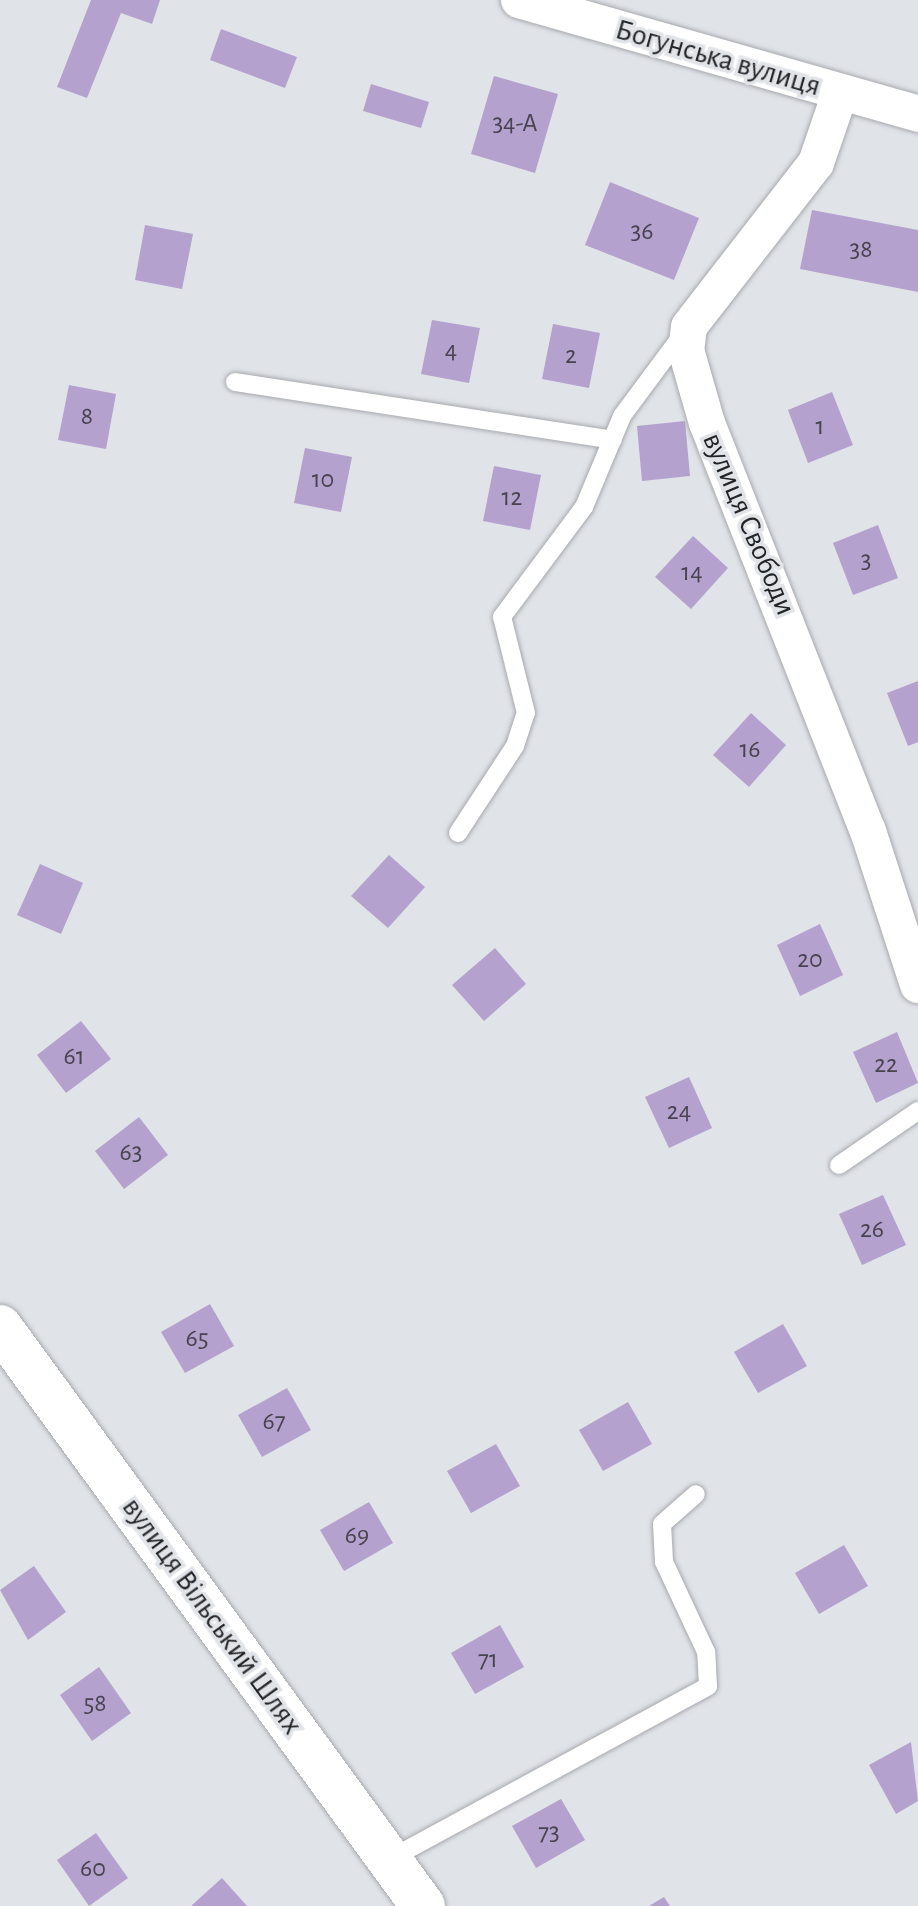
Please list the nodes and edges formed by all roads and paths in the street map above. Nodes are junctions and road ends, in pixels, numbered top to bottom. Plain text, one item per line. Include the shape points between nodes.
1 (519, 0) edge
2 (840, 93) junction
3 (918, 114) edge
4 (689, 327) junction
5 (235, 382) dead end
6 (613, 440) junction
7 (458, 833) dead end
8 (918, 985) edge
9 (918, 1111) edge
10 (839, 1165) dead end
11 (0, 1327) edge
12 (696, 1494) dead end
13 (390, 1859) junction
14 (417, 1903) edge

1 - 2 street, Богунська вулиця
2 - 3 street, Богунська вулиця
2 - 4 street via 816,163
4 - 6 lane via 650,372
4 - 8 street, вулиця Свободи via 686,350 707,423 804,656
5 - 6 lane
6 - 7 lane via 584,507 502,617 526,713 515,746
9 - 10 lane
11 - 13 street, вулиця Вільський Шлях
12 - 13 lane via 662,1524 664,1562 706,1652 708,1686
13 - 14 street, вулиця Вільський Шлях

